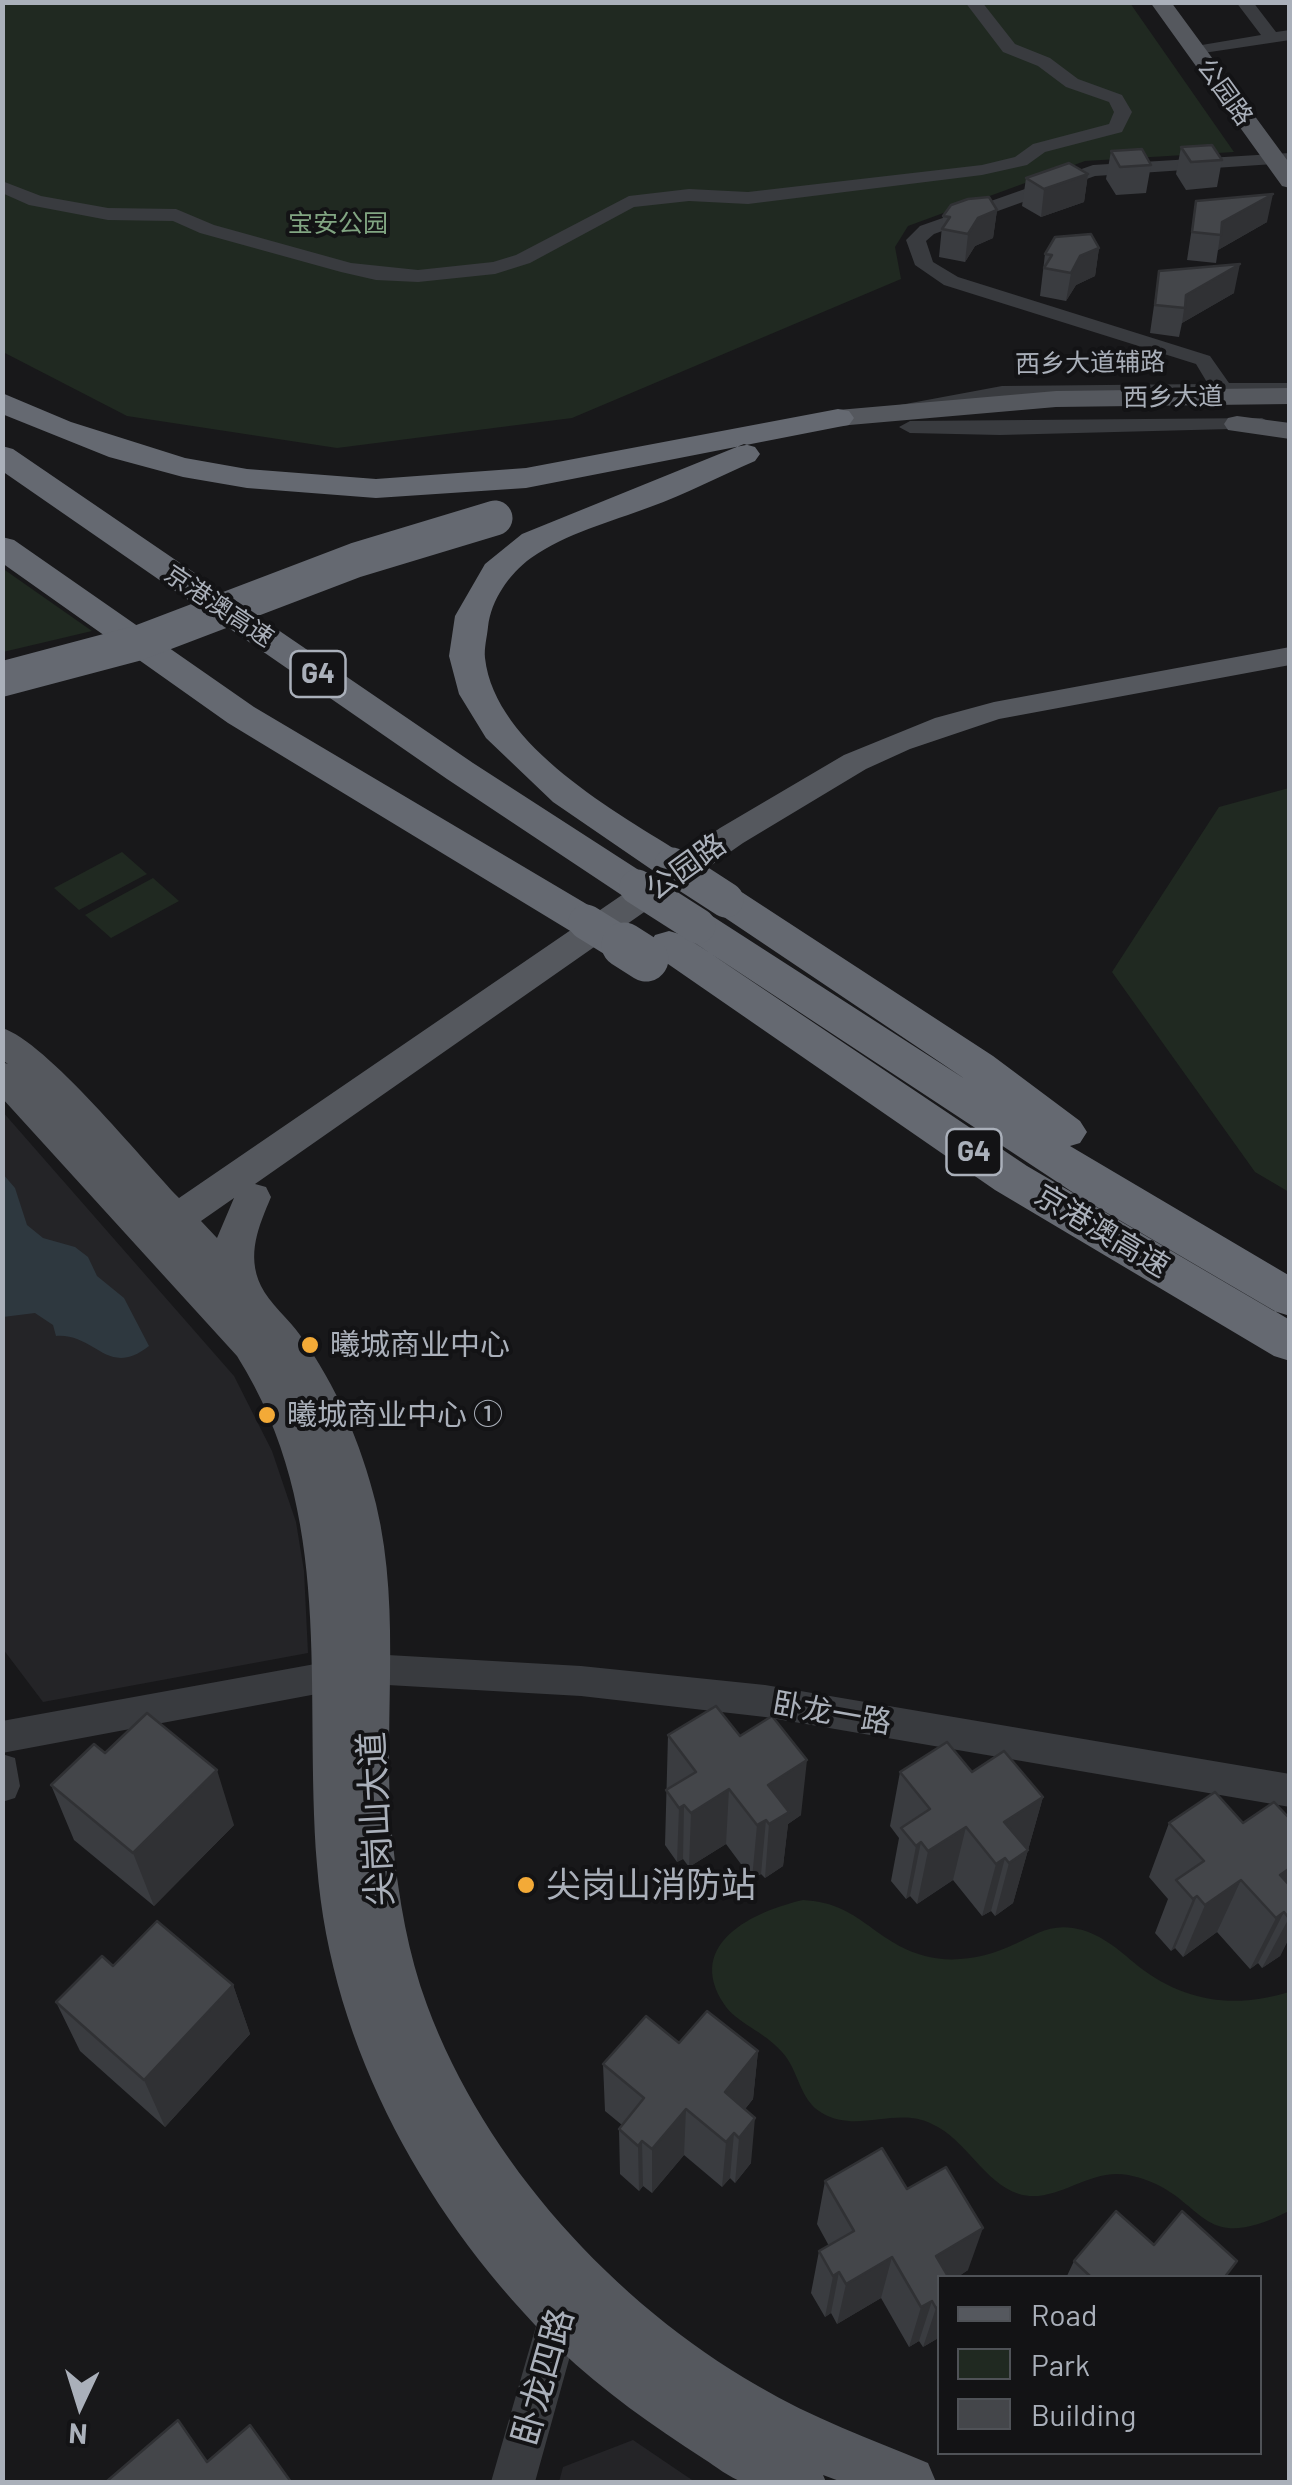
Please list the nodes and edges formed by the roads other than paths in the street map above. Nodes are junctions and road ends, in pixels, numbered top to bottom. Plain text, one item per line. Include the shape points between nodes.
1 (972, 2) edge
2 (1160, 2) edge
3 (1175, 2) edge
4 (1244, 2) edge
5 (1283, 38) edge
6 (1205, 50) junction
7 (1284, 158) edge
8 (1290, 181) edge
9 (2, 186) edge
10 (1290, 374) edge
11 (1222, 388) junction
12 (1290, 392) edge
13 (2, 402) edge
14 (1057, 406) junction
15 (1290, 410) edge
16 (902, 420) junction
17 (1237, 424) joint
18 (844, 427) junction
19 (1290, 428) edge
20 (680, 445) junction
21 (744, 454) junction
22 (2, 456) edge
23 (2, 489) edge
24 (488, 510) junction
25 (2, 548) edge
26 (1290, 656) edge
27 (2, 664) edge
28 (1290, 671) edge
29 (2, 679) edge
30 (612, 905) junction
31 (685, 932) junction
32 (2, 1040) edge
33 (2, 1075) edge
34 (132, 1172) junction
35 (251, 1182) junction
36 (173, 1237) junction
37 (242, 1285) junction
38 (1282, 1294) edge
39 (1290, 1343) edge
40 (353, 1672) junction
41 (2, 1737) edge
42 (2, 1770) edge
43 (2, 1786) edge
44 (1290, 1791) edge
45 (566, 2293) junction
46 (514, 2482) edge
47 (799, 2482) edge
48 (909, 2482) edge

1 - 9 street via 1009,48 1072,83 1116,98 1122,112 1116,128 982,170 748,198 628,202 523,259 418,276 348,268 176,215 108,214
2 - 6 main road, 公园路
3 - 6 main road, 公园路
4 - 5 street
5 - 6 street
6 - 7 main road, 公园路
7 - 8 main road, 公园路
7 - 11 street via 1093,172 927,230 916,240 926,268 950,281 1203,360
10 - 11 main road
11 - 12 street, 西乡大道辅路
11 - 16 street, 西乡大道辅路 via 1002,392 925,404
12 - 14 main road, 西乡大道
13 - 20 highway via 105,446 204,472 314,486 500,482
14 - 15 main road, 西乡大道
14 - 16 main road
16 - 17 street via 1000,429
16 - 18 main road
17 - 19 main road
18 - 20 highway
18 - 21 highway
20 - 24 highway
21 - 24 highway
21 - 31 highway, bridge via 516,552 478,600 470,624 472,686 485,712 510,744 586,808 672,865
22 - 30 highway, 京港澳高速 / G4 via 460,771
23 - 30 highway, 京港澳高速 / G4
24 - 27 highway via 406,526 111,639
24 - 29 highway, bridge via 118,652
25 - 30 highway via 240,715
26 - 35 main road, 公园路 via 1006,708 832,772 752,819
28 - 35 main road, 公园路 via 1000,725 862,779 720,864
30 - 31 highway, bridge
30 - 31 highway, G4, bridge
31 - 38 highway, 京港澳高速 / G4
31 - 39 highway, 京港澳高速 / G4 via 896,1099 1011,1178
32 - 34 main road, 尖岗山大道
33 - 36 main road, 尖岗山大道
34 - 35 main road via 185,1183
34 - 36 main road, 尖岗山大道
35 - 36 main road, 公园路
35 - 37 main road via 234,1242
36 - 37 main road, 尖岗山大道
36 - 40 main road, 尖岗山大道 via 250,1344 295,1423 322,1507
37 - 40 main road, 尖岗山大道 via 308,1376 344,1462 366,1570
40 - 41 street, 卧龙一路
40 - 44 street, 卧龙一路 via 580,1681 765,1701
40 - 45 main road, 尖岗山大道 via 382,1927 406,2012 442,2096
42 - 43 street
45 - 46 street, 卧龙四路
45 - 47 main road, 尖岗山大道 via 604,2357 694,2424
45 - 48 main road, 尖岗山大道 via 806,2442

